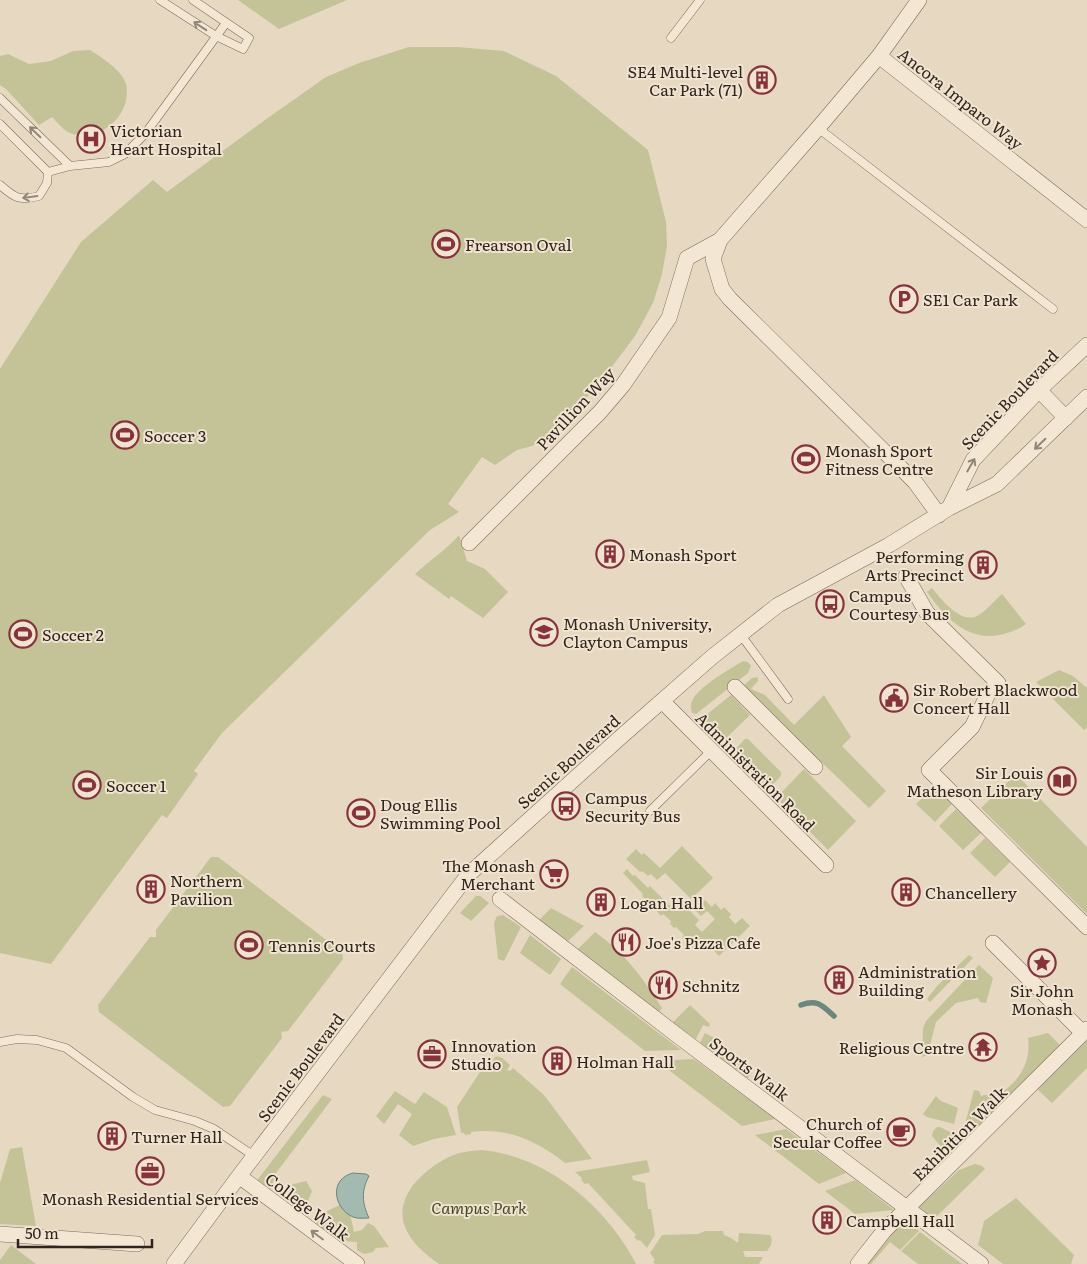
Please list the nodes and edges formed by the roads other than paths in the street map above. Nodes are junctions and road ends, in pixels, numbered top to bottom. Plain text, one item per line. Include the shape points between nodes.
1 (160, 0) edge
2 (193, 0) edge
3 (700, 0) edge
4 (917, 1) edge
5 (226, 23) junction
6 (216, 36) junction
7 (671, 38) dead end
8 (878, 56) junction
9 (0, 98) edge
10 (0, 124) edge
11 (818, 128) junction
12 (70, 166) junction
13 (48, 172) junction
14 (0, 185) edge
15 (1085, 216) edge
16 (720, 240) junction
17 (1053, 309) dead end
18 (1087, 345) edge
19 (1039, 390) junction
20 (1087, 397) edge
21 (1066, 418) junction
22 (944, 511) junction
23 (468, 543) dead end
24 (906, 576) dead end
25 (741, 634) junction
26 (735, 688) dead end
27 (788, 700) dead end
28 (662, 701) junction
29 (711, 751) junction
30 (815, 767) dead end
31 (650, 811) dead end
32 (826, 866) dead end
33 (500, 899) dead end
34 (1087, 927) edge
35 (993, 943) dead end
36 (1085, 1031) edge
37 (0, 1042) edge
38 (254, 1156) junction
39 (239, 1176) junction
40 (907, 1208) junction
41 (0, 1234) edge
42 (137, 1244) dead end
43 (174, 1264) edge
44 (356, 1264) edge
45 (858, 1264) edge
46 (980, 1264) edge

6 -> 1 lane
2 - 5 lane
3 - 7 lane
4 - 8 street
5 - 6 lane
5 - 6 lane via 248,38 243,49
6 - 12 lane via 132,149 109,162
8 - 11 street, Ancora Imparo Way
8 - 15 street, Ancora Imparo Way
12 -> 9 lane
10 - 13 lane
11 - 16 street, Ancora Imparo Way
11 - 17 lane
12 - 13 lane
13 -> 14 lane via 47,183 39,196 26,199 13,196
16 - 22 street via 713,259 722,289 730,299
16 - 23 street, Pavillion Way via 687,258 669,318 623,385
18 - 19 street, Scenic Boulevard
19 - 21 street
22 -> 19 street, Scenic Boulevard via 973,460
20 - 21 street, Scenic Boulevard
21 -> 22 street, Scenic Boulevard via 997,484
22 - 25 street, Scenic Boulevard via 778,605
24 - 34 street via 927,613 998,683 988,694 972,727 929,770
25 - 27 lane
25 - 28 street, Scenic Boulevard
26 - 30 street
28 - 29 street, Administration Road
28 - 38 street, Scenic Boulevard via 468,876
29 - 31 lane
29 - 32 street, Administration Road
33 - 40 street, Sports Walk
35 - 36 street
36 - 40 street, Exhibition Walk
37 - 38 lane via 37,1040 66,1048 155,1110 214,1129
38 - 39 street, Scenic Boulevard
39 - 43 street, Scenic Boulevard
44 -> 39 street, College Walk
40 - 45 street, Exhibition Walk via 879,1236
40 - 46 street, Sports Walk
41 - 42 street

